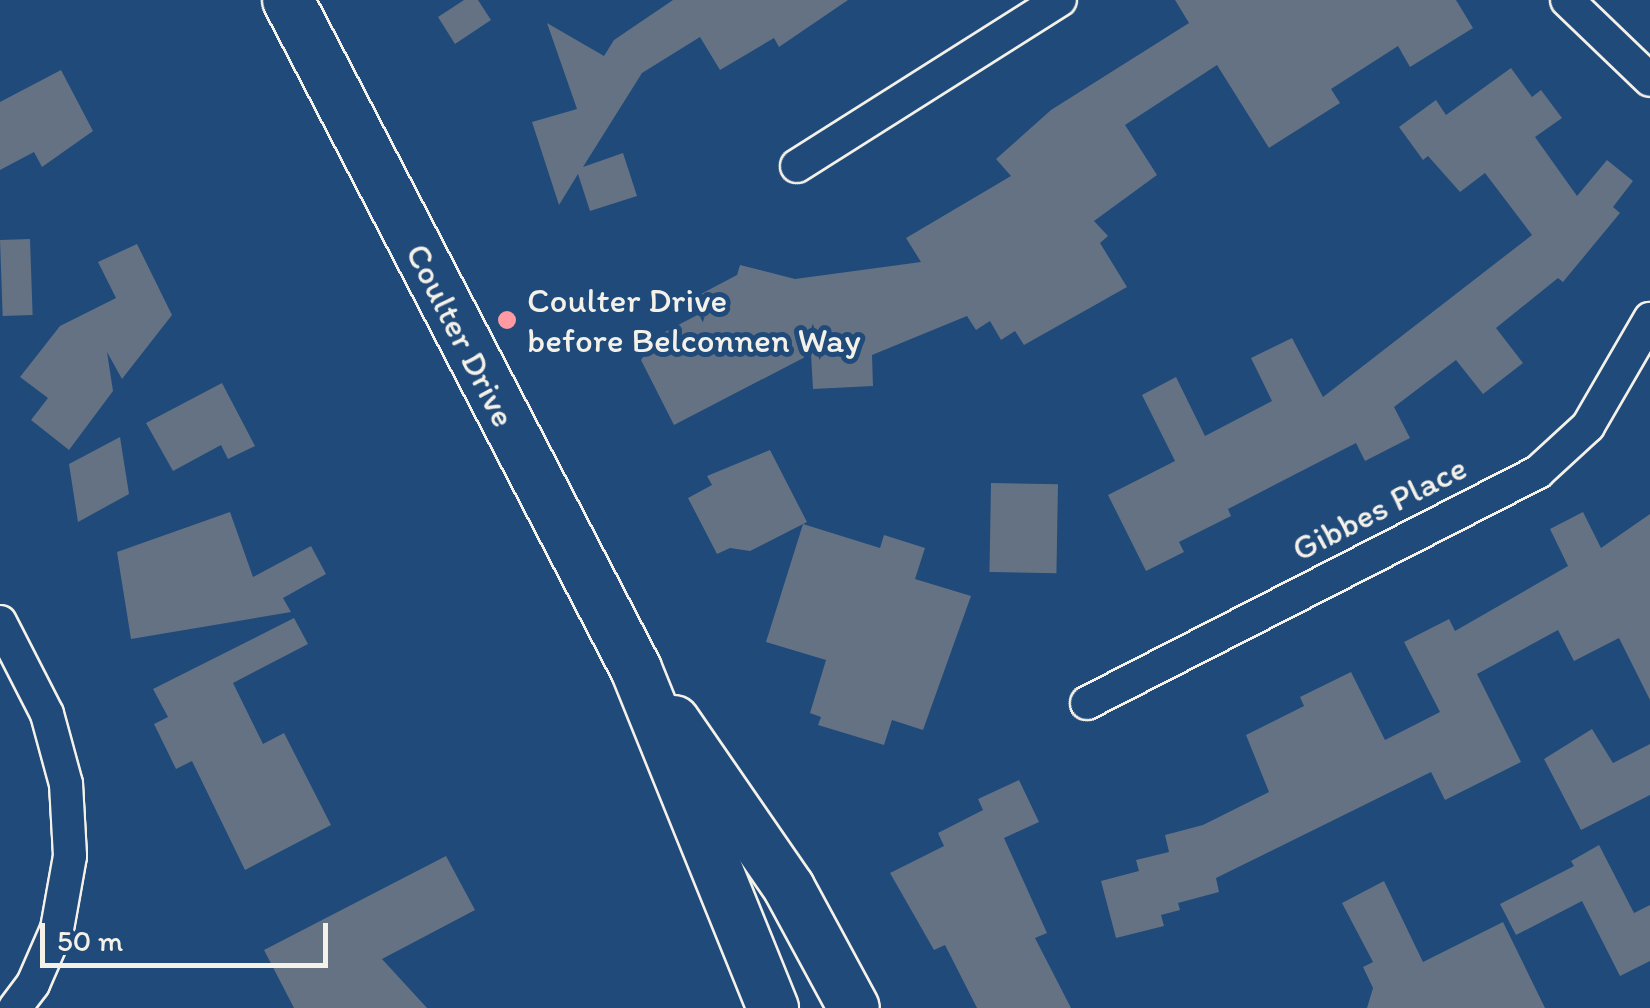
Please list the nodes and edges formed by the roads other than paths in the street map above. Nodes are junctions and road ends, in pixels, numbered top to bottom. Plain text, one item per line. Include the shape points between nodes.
1 (288, 0) edge
2 (1060, 0) edge
3 (1567, 0) edge
4 (1650, 80) edge
5 (798, 166) dead end
6 (1650, 320) edge
7 (0, 622) edge
8 (636, 669) junction
9 (1088, 703) dead end
10 (14, 1008) edge
11 (773, 1008) edge
12 (854, 1008) edge

1 - 8 main road, Coulter Drive
2 - 5 street
3 - 4 street
6 - 9 street, Gibbes Place via 1588,426 1538,472
7 - 10 street via 47,714 66,784 70,856 57,929 34,984
8 - 11 main road, Coulter Drive
8 - 12 main road, Coulter Drive via 788,888

